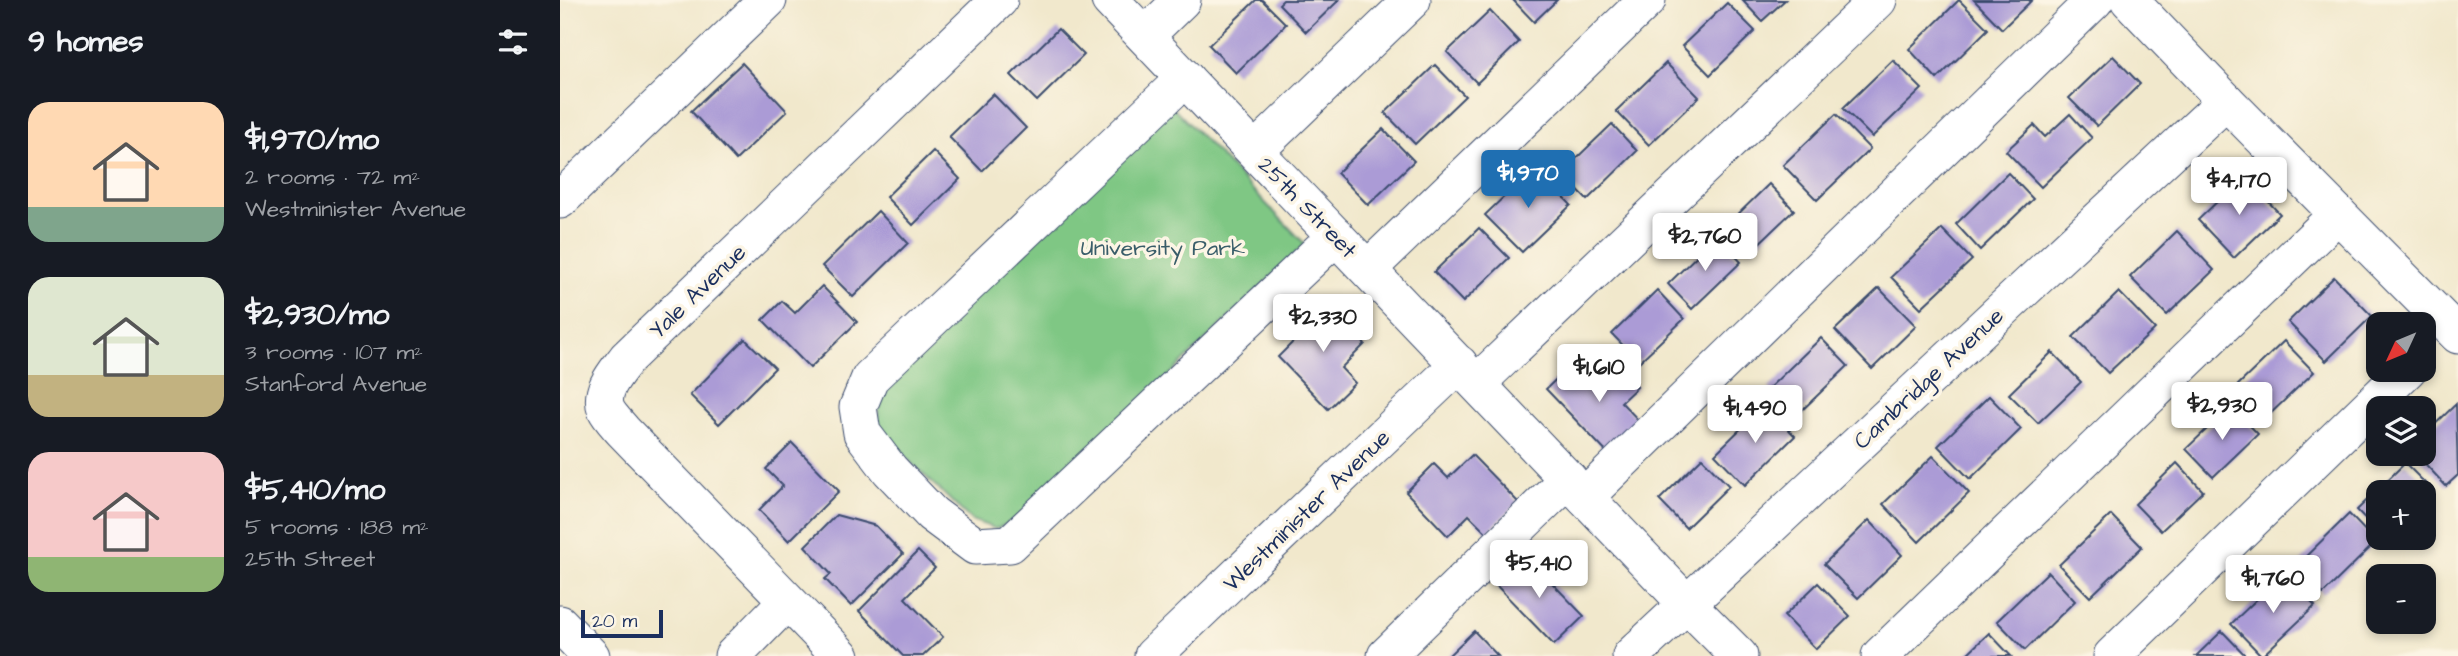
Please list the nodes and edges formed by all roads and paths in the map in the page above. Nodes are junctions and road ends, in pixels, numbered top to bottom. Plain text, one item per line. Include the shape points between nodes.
1 (768, 0) edge
2 (999, 0) edge
3 (1110, 0) edge
4 (1182, 0) edge
5 (1412, 0) edge
6 (1647, 0) edge
7 (1878, 0) edge
8 (2095, 0) edge
9 (2129, 0) edge
10 (1145, 36) junction
11 (1185, 78) junction
12 (2226, 101) junction
13 (1255, 151) junction
14 (560, 200) edge
15 (2338, 214) junction
16 (1336, 236) junction
17 (1368, 269) junction
18 (2454, 332) edge
19 (2436, 345) edge
20 (1468, 374) junction
21 (2395, 382) edge
22 (1577, 488) junction
23 (788, 601) junction
24 (1686, 604) junction
25 (560, 624) edge
26 (591, 656) edge
27 (733, 656) edge
28 (841, 656) edge
29 (1153, 656) edge
30 (1386, 656) edge
31 (1631, 656) edge
32 (1739, 656) edge
33 (1880, 656) edge
34 (2112, 656) edge

1 - 14 street
2 - 23 street, Yale Avenue via 627,358 605,394 606,409 623,431
3 - 10 street, 25th Street
4 - 10 street
5 - 13 street
6 - 17 street
7 - 20 street, Westminister Avenue
8 - 22 street
9 - 12 street
10 - 11 street, 25th Street
11 - 13 street, 25th Street
11 - 16 street via 870,378 858,407 862,433 932,514 975,546 1010,544
12 - 15 street
12 - 24 street, Cambridge Avenue
13 - 16 street, 25th Street
15 - 18 street
15 - 33 street
16 - 17 street, 25th Street
17 - 20 street, 25th Street
18 - 19 street
20 - 22 street, 25th Street
20 - 29 street, Westminister Avenue
21 - 34 street
22 - 24 street, 25th Street
22 - 30 street
23 - 27 street
23 - 28 street
24 - 31 street, Cambridge Avenue
24 - 32 street, 25th Street
25 - 26 street

